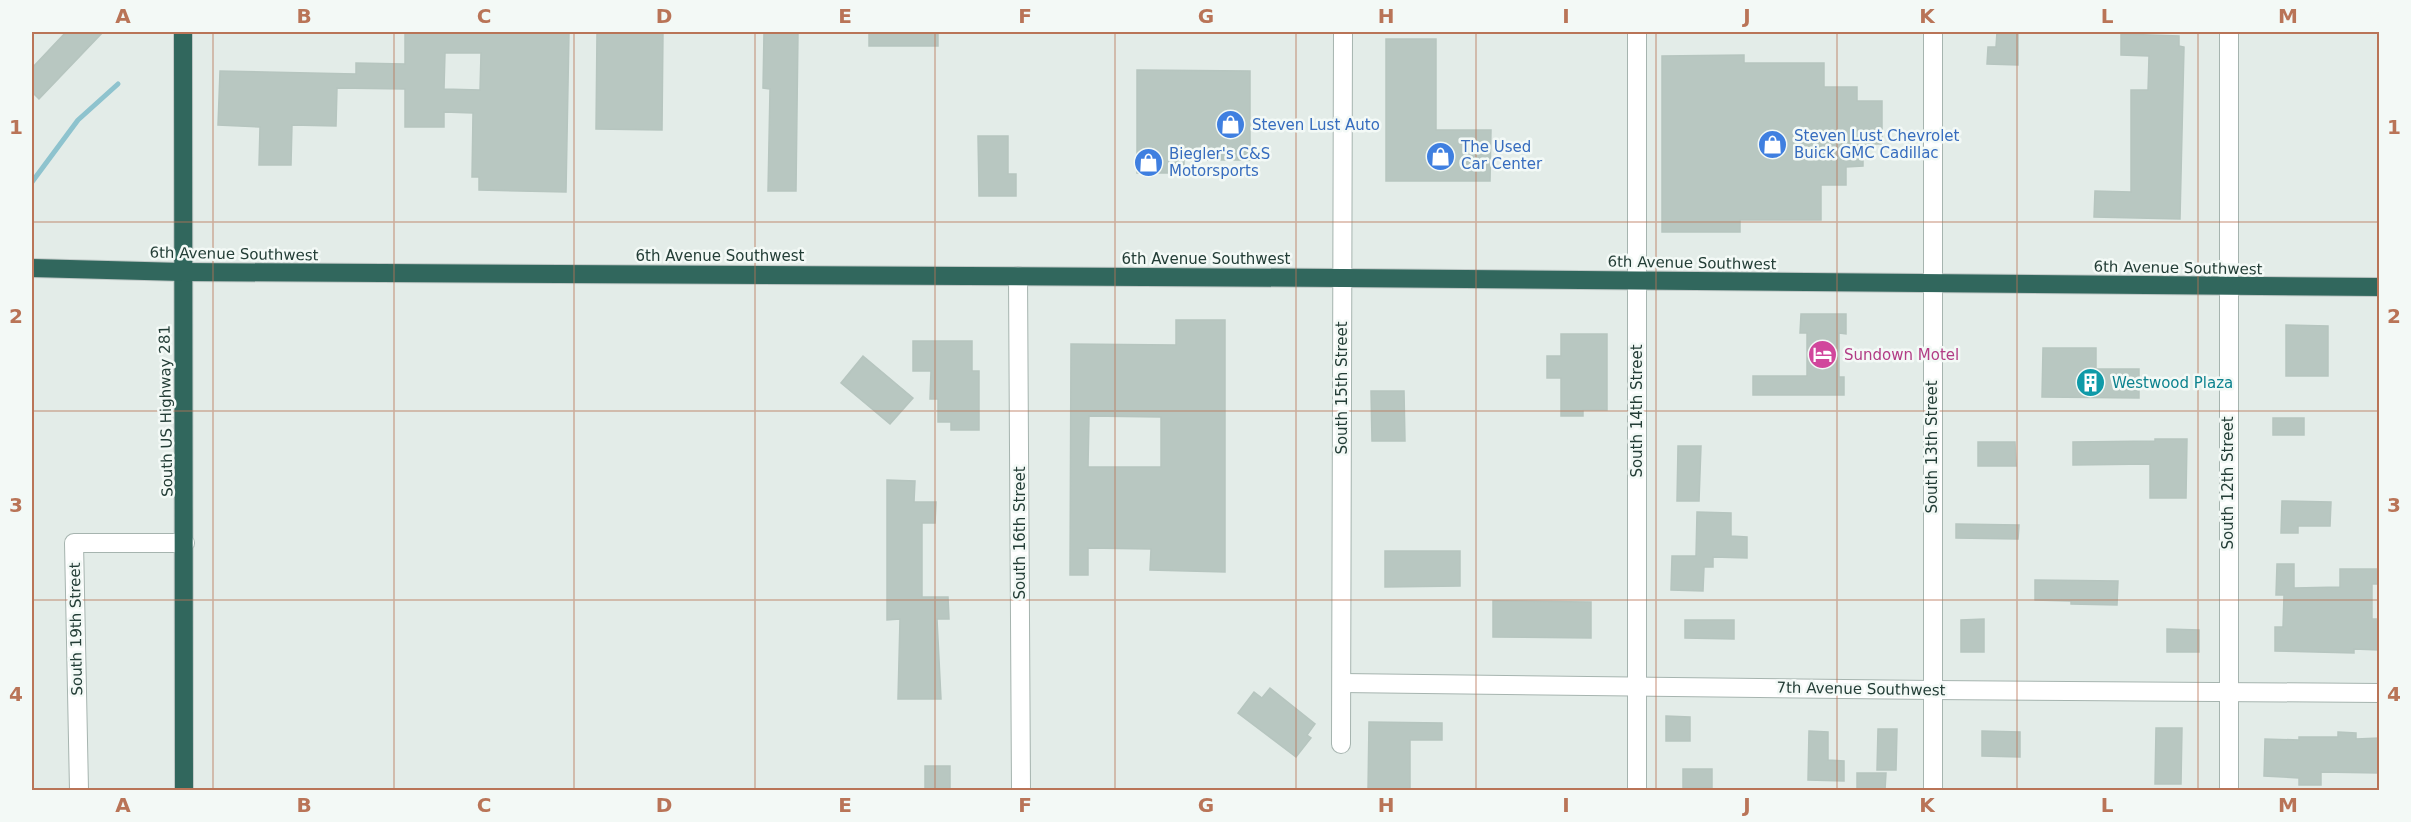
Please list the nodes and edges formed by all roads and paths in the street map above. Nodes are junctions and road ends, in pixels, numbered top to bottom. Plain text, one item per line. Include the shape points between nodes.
1 (183, 32) edge
2 (1343, 32) edge
3 (1637, 32) edge
4 (1933, 32) edge
5 (2229, 32) edge
6 (32, 268) edge
7 (182, 272) junction
8 (1018, 276) junction
9 (1343, 278) junction
10 (1637, 281) junction
11 (1932, 283) junction
12 (2228, 287) junction
13 (2379, 287) edge
14 (185, 543) junction
15 (1342, 683) junction
16 (1637, 686) junction
17 (1932, 690) junction
18 (2229, 692) junction
19 (2379, 693) edge
20 (1341, 744) dead end
21 (79, 790) edge
22 (184, 790) edge
23 (1021, 790) edge
24 (1637, 790) edge
25 (1933, 790) edge
26 (2229, 790) edge

1 - 7 highway, South US Highway 281
2 - 9 street, South 15th Street
3 - 10 street, South 14th Street
4 - 11 street, South 13th Street
5 - 12 street, South 12th Street
6 - 7 highway, 6th Avenue Southwest
7 - 8 highway, 6th Avenue Southwest
7 - 14 highway, South US Highway 281
8 - 9 highway, 6th Avenue Southwest
8 - 23 street, South 16th Street
9 - 10 highway, 6th Avenue Southwest
9 - 15 street, South 15th Street
10 - 11 highway, 6th Avenue Southwest
10 - 16 street, South 14th Street
11 - 12 highway, 6th Avenue Southwest
11 - 17 street, South 13th Street
12 - 13 highway, 6th Avenue Southwest
12 - 18 street, South 12th Street
14 - 21 street, South 19th Street via 74,543
14 - 22 highway, South US Highway 281
15 - 16 street, 7th Avenue Southwest
15 - 20 street, South 15th Street
16 - 17 street, 7th Avenue Southwest
16 - 24 street, South 14th Street
17 - 18 street, 7th Avenue Southwest
17 - 25 street, South 13th Street
18 - 19 street, 7th Avenue Southwest
18 - 26 street, South 12th Street

